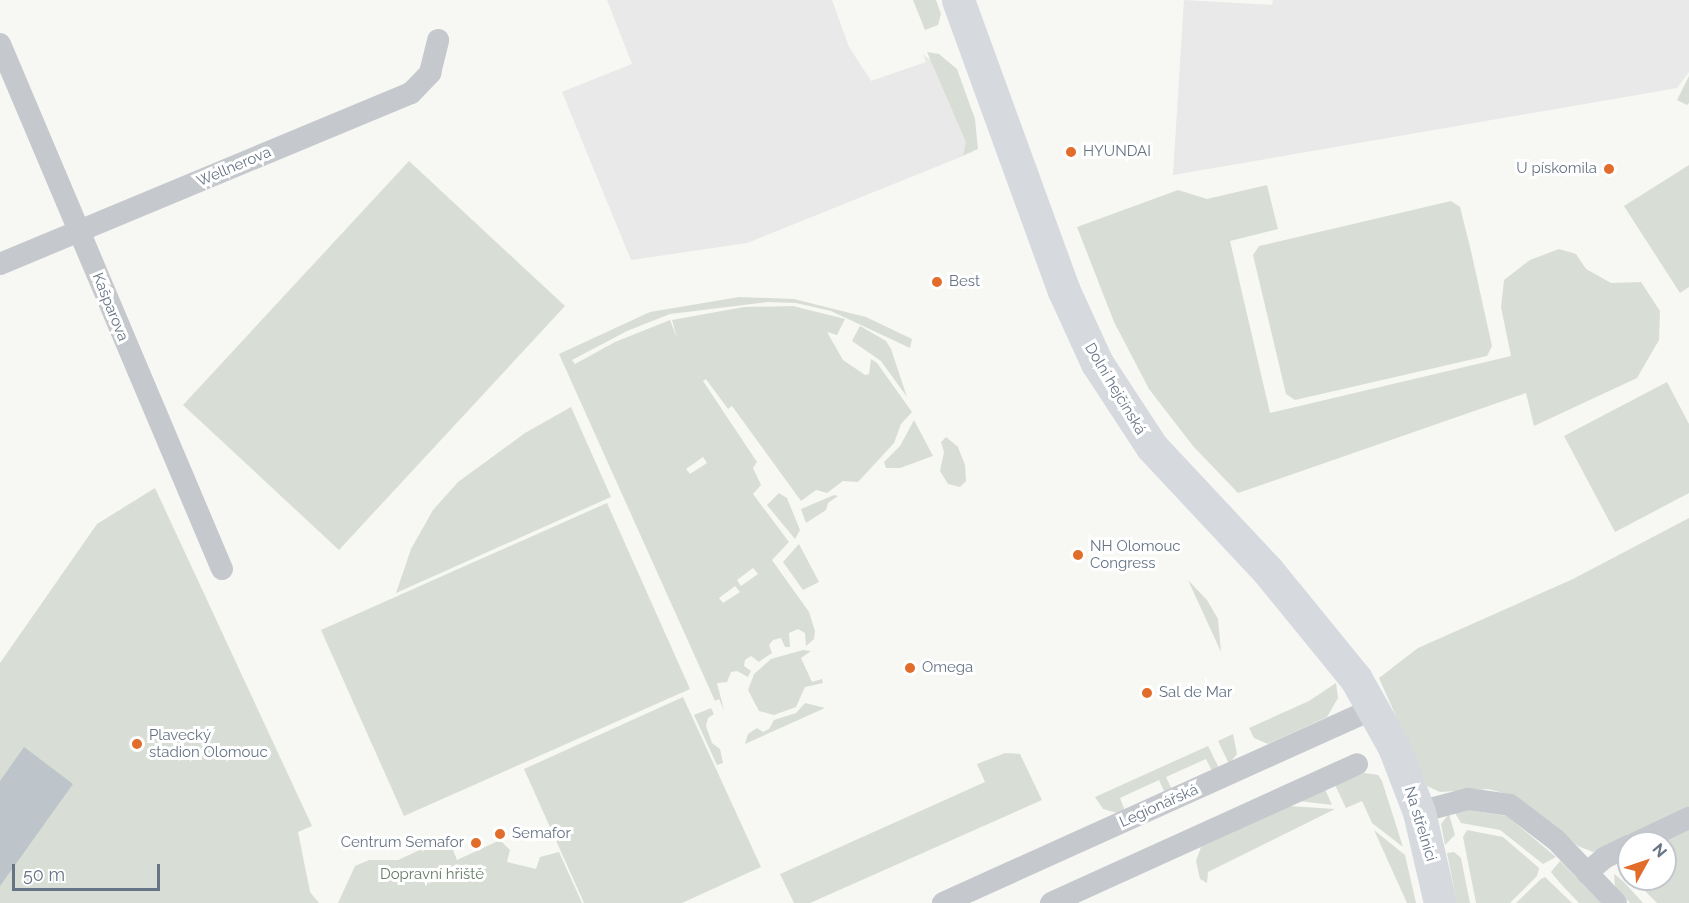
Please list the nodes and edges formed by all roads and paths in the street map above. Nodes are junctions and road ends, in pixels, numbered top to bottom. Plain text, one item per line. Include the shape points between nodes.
1 (958, 0) edge
2 (438, 40) dead end
3 (0, 44) edge
4 (80, 232) junction
5 (0, 264) edge
6 (222, 569) dead end
7 (1374, 708) junction
8 (1394, 747) joint
9 (1357, 764) dead end
10 (1419, 812) junction
11 (1689, 818) edge
12 (1661, 831) edge
13 (1617, 852) edge
14 (1587, 873) junction
15 (943, 903) edge
16 (1051, 903) edge
17 (1440, 903) edge
18 (1616, 903) edge

1 - 7 main road, Dolní hejčínská via 1064,291 1113,391 1152,447 1328,641
2 - 4 street, Wellnerova via 430,74 411,93
3 - 4 street, Kašparova
4 - 5 street, Wellnerova
4 - 6 street, Kašparova
7 - 8 main road, Dolní hejčínská
7 - 15 street, Legionářská
8 - 10 main road, Na střelnici
9 - 16 street
10 - 14 street via 1468,799 1510,805 1537,824
10 - 17 main road, Na střelnici
11 - 12 street
13 - 14 street
14 - 18 street

